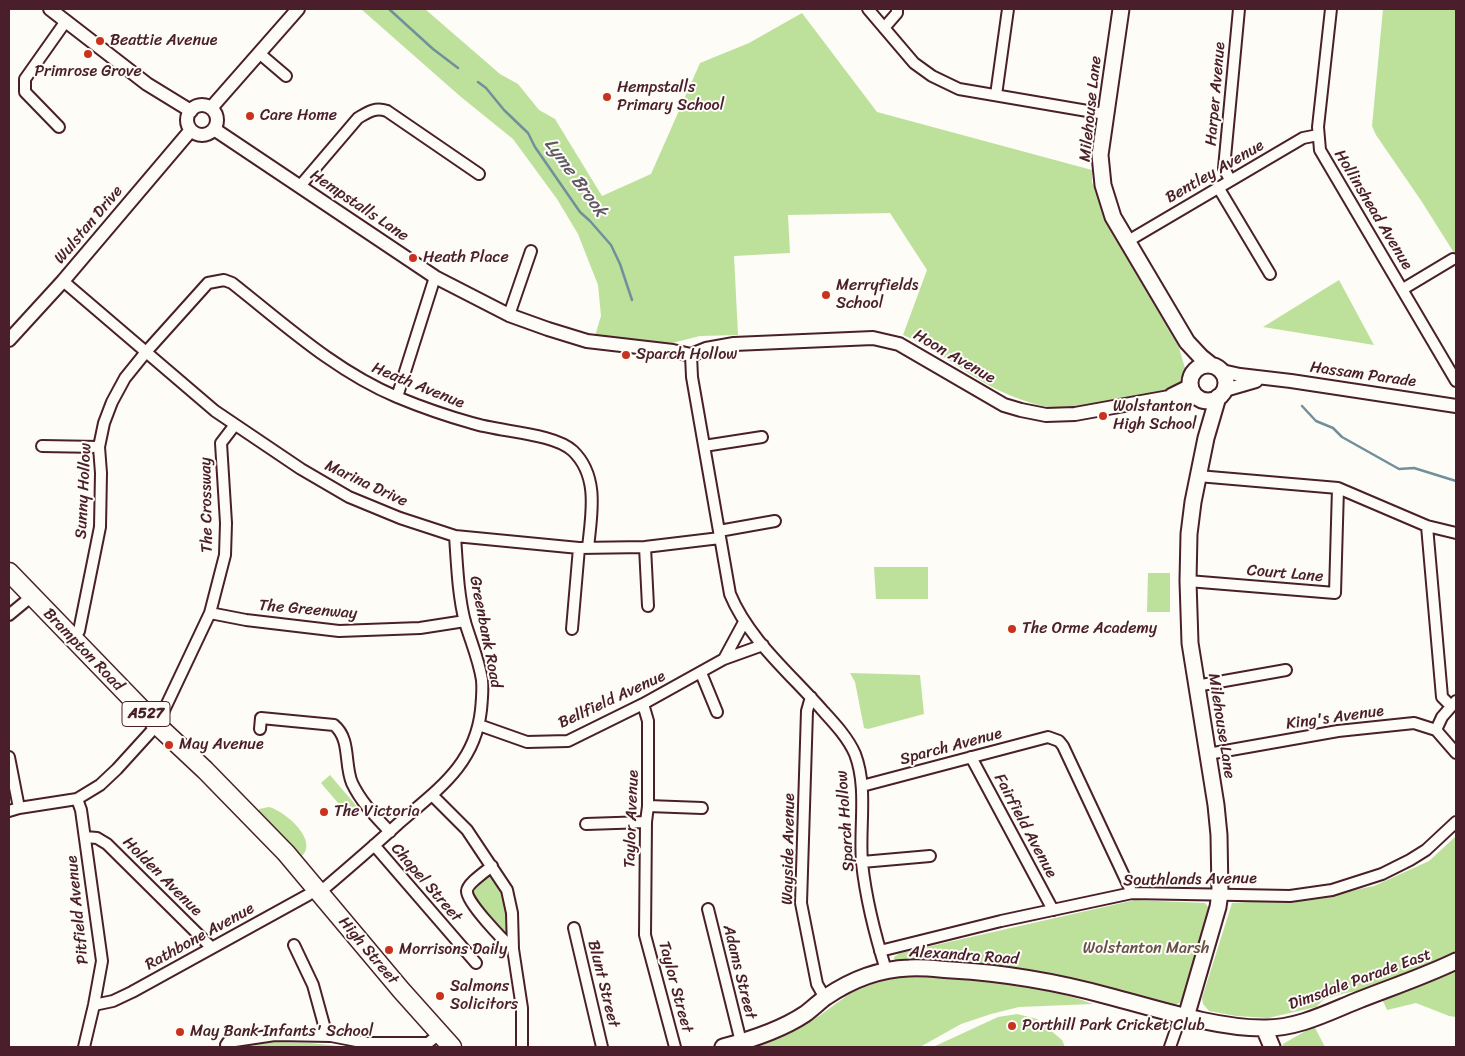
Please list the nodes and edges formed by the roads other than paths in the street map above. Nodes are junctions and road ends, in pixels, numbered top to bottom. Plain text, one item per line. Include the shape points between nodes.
1 (50, 9) edge
2 (298, 9) edge
3 (868, 9) edge
4 (897, 9) edge
5 (1008, 9) edge
6 (1121, 9) edge
7 (1239, 9) edge
8 (1330, 9) edge
9 (66, 21) junction
10 (884, 28) junction
11 (259, 53) junction
12 (286, 76) dead end
13 (996, 95) junction
14 (212, 108) junction
15 (190, 111) junction
16 (1104, 114) junction
17 (59, 127) dead end
18 (214, 129) junction
19 (191, 130) junction
20 (1318, 135) junction
21 (479, 174) dead end
22 (1230, 180) junction
23 (300, 186) junction
24 (1218, 187) junction
25 (1128, 241) junction
26 (531, 251) dead end
27 (1453, 259) dead end
28 (1270, 274) dead end
29 (435, 277) junction
30 (63, 281) junction
31 (1403, 289) junction
32 (509, 314) junction
33 (9, 340) edge
34 (1188, 342) junction
35 (146, 352) junction
36 (691, 355) junction
37 (1452, 363) edge
38 (1216, 368) junction
39 (1266, 379) junction
40 (1456, 381) edge
41 (1195, 388) junction
42 (1221, 394) junction
43 (397, 397) junction
44 (1456, 406) edge
45 (234, 426) junction
46 (762, 437) dead end
47 (1206, 438) junction
48 (42, 446) dead end
49 (704, 446) junction
50 (99, 448) junction
51 (1198, 476) junction
52 (1338, 488) junction
53 (775, 521) dead end
54 (1427, 526) junction
55 (720, 534) junction
56 (1456, 534) edge
57 (455, 536) junction
58 (645, 547) junction
59 (583, 548) junction
60 (9, 572) edge
61 (1188, 580) junction
62 (32, 596) junction
63 (648, 606) dead end
64 (210, 613) junction
65 (9, 615) edge
66 (465, 621) junction
67 (744, 622) junction
68 (572, 629) dead end
69 (72, 639) junction
70 (763, 645) junction
71 (724, 659) junction
72 (1286, 670) dead end
73 (701, 673) junction
74 (1196, 686) junction
75 (811, 698) junction
76 (1454, 703) edge
77 (643, 704) junction
78 (717, 712) dead end
79 (156, 725) junction
80 (479, 725) junction
81 (260, 729) dead end
82 (1436, 730) junction
83 (1456, 753) edge
84 (1208, 754) junction
85 (971, 757) junction
86 (9, 758) edge
87 (862, 786) junction
88 (433, 796) junction
89 (77, 799) junction
90 (648, 806) junction
91 (19, 808) junction
92 (702, 808) dead end
93 (9, 811) edge
94 (646, 822) junction
95 (1456, 822) edge
96 (586, 824) dead end
97 (390, 832) junction
98 (85, 837) junction
99 (376, 844) junction
100 (286, 853) joint
101 (930, 856) dead end
102 (862, 862) junction
103 (492, 866) junction
104 (318, 891) junction
105 (1132, 893) junction
106 (1220, 893) junction
107 (708, 909) dead end
108 (1053, 910) junction
109 (574, 928) dead end
110 (645, 935) joint
111 (294, 945) dead end
112 (212, 948) junction
113 (513, 949) junction
114 (880, 951) junction
115 (1456, 961) edge
116 (476, 963) dead end
117 (886, 970) junction
118 (824, 998) junction
119 (94, 1004) junction
120 (1182, 1020) junction
121 (1264, 1028) junction
122 (440, 1034) junction
123 (327, 1036) junction
124 (741, 1042) junction
125 (226, 1044) dead end
126 (84, 1047) edge
127 (452, 1047) edge
128 (522, 1047) edge
129 (602, 1047) edge
130 (675, 1047) edge
131 (723, 1047) edge
132 (1170, 1047) edge
133 (1272, 1047) edge

1 - 9 street
2 - 11 street
3 - 10 street
4 - 10 street
5 - 13 street
6 - 16 main road, Milehouse Lane
7 - 22 street, Harper Avenue via 1224,168
8 - 20 street, Hollinshead Avenue
9 - 15 street via 147,84
9 - 17 street via 24,86 25,92
10 - 13 street via 914,62 932,76 959,89
11 - 12 street
11 - 14 street
13 - 16 street
14 - 15 street via 202,105
14 - 18 street via 217,119
15 - 19 street
16 - 25 main road, Milehouse Lane via 1100,155 1103,185 1113,217
18 - 19 street via 203,135
18 - 23 street, Hempstalls Lane
19 - 30 street, Wulstan Drive
20 - 22 street, Bentley Avenue via 1303,138
20 - 31 street, Hollinshead Avenue via 1320,150
21 - 23 street via 379,109 358,118
22 - 24 street, Bentley Avenue
23 - 29 street, Hempstalls Lane
24 - 25 street, Bentley Avenue
24 - 28 street
25 - 34 main road, Milehouse Lane
26 - 32 street
27 - 31 street
29 - 32 street, Hempstalls Lane
29 - 43 street
30 - 33 street, Wulstan Drive
30 - 35 street, Marina Drive
31 - 37 street, Hollinshead Avenue
32 - 36 street, Hempstalls Lane via 587,341
34 - 38 main road, Milehouse Lane
34 - 41 main road, Milehouse Lane
35 - 43 street, Heath Avenue via 208,283 224,280 356,377
35 - 45 street, Marina Drive
35 - 50 street, Sunny Hollow via 112,402
36 - 41 street, Hoon Avenue via 734,344 874,338 899,344 1004,404 1046,415 1075,414 1169,397
36 - 49 street, Sparch Hollow
37 - 40 street, Hollinshead Avenue
38 - 39 street, Hassam Parade
38 - 41 main road via 1201,366
38 - 42 main road via 1226,380
39 - 42 street, Hassam Parade via 1242,384
39 - 44 street, Hassam Parade
41 - 42 main road via 1208,401
41 - 47 main road, Milehouse Lane via 1204,408
42 - 47 main road, Milehouse Lane
43 - 59 street, Heath Avenue via 472,423 552,439 574,451 585,467 591,485 592,502
45 - 57 street, Marina Drive via 349,496
45 - 64 street, The Crossway via 221,443 225,555
46 - 49 street
47 - 51 main road, Milehouse Lane
48 - 50 street
49 - 55 street, Sparch Hollow
50 - 69 street, Sunny Hollow via 100,528 79,631
51 - 52 street
51 - 61 main road, Milehouse Lane via 1189,534
52 - 54 street
52 - 61 street, Court Lane via 1335,593
53 - 55 street, Marina Drive
54 - 56 street
54 - 76 street via 1442,697
55 - 58 street, Marina Drive
55 - 67 street, Sparch Hollow via 730,594
57 - 59 street, Marina Drive
57 - 66 street, Greenbank Road
58 - 59 street, Marina Drive
58 - 63 street
59 - 68 street, Heath Avenue
60 - 62 highway, Brampton Road / A527
61 - 74 main road, Milehouse Lane via 1190,644
62 - 65 street
62 - 69 highway, Brampton Road / A527
64 - 66 street, The Greenway via 339,631 420,628
64 - 79 street, The Crossway
66 - 80 street, Greenbank Road via 482,679
67 - 70 street, Sparch Hollow
67 - 71 street
69 - 79 highway, Brampton Road / A527
70 - 71 street, Bellfield Avenue
70 - 75 street, Sparch Hollow
71 - 73 street, Bellfield Avenue
72 - 74 street
73 - 77 street, Bellfield Avenue
73 - 78 street
74 - 84 main road, Milehouse Lane
75 - 87 street, Sparch Hollow via 854,752
75 - 118 street, Wayside Avenue via 807,711 801,903 817,984
76 - 82 street
77 - 80 street, Bellfield Avenue via 568,741 527,742
77 - 90 street, Taylor Avenue via 648,721
79 - 89 street via 100,785
79 - 100 highway, Brampton Road / A527
80 - 88 street, Greenbank Road via 458,769
81 - 97 street via 261,718 334,725 344,738 351,781 364,804
82 - 83 street
82 - 84 street, King's Avenue via 1414,724 1338,731
84 - 106 main road, Milehouse Lane via 1219,835
85 - 87 street, Sparch Avenue
85 - 105 street, Sparch Avenue via 1048,737 1059,741
85 - 108 street, Fairfield Avenue
86 - 91 street
87 - 102 street, Sparch Hollow
88 - 97 street, Greenbank Road
88 - 103 street via 467,830
89 - 91 street
89 - 98 street, Pitfield Avenue
90 - 92 street
90 - 94 street, Taylor Avenue
91 - 93 street
94 - 96 street
94 - 110 street, Taylor Avenue
95 - 106 street, Southlands Avenue via 1410,860 1382,874 1332,890 1290,896
97 - 99 street, Greenbank Road
98 - 112 street, Holden Avenue via 107,844
98 - 119 street, Pitfield Avenue via 102,961
99 - 104 street, Rathbone Avenue
99 - 116 street, Chapel Street
100 - 104 highway, High Street / A527
101 - 102 street
102 - 114 street, Sparch Hollow
103 - 113 street via 507,890 512,913
103 - 113 street via 469,885 467,891 470,900
104 - 112 street, Rathbone Avenue
104 - 122 highway, High Street / A527
105 - 106 street, Southlands Avenue
105 - 108 street, Southlands Avenue
106 - 120 main road, Milehouse Lane
107 - 124 street, Adams Street
108 - 114 street, Southlands Avenue
109 - 129 street, Blunt Street
110 - 130 street, Taylor Street
111 - 123 street via 313,985
112 - 119 street, Rathbone Avenue via 126,995
113 - 128 street via 522,1008
114 - 117 street, Sparch Hollow
115 - 121 main road, Dimsdale Parade East via 1318,1016
117 - 118 main road, Alexandra Road via 859,978
117 - 120 main road, Alexandra Road via 910,968 1013,976 1085,989
118 - 124 main road, Alexandra Road via 805,1014
119 - 126 street, Pitfield Avenue
120 - 121 main road, Dimsdale Parade East
120 - 132 street
121 - 133 main road
122 - 123 street via 428,1043 367,1043
122 - 127 highway, High Street / A527
123 - 125 street via 275,1035
124 - 131 main road, Alexandra Road

